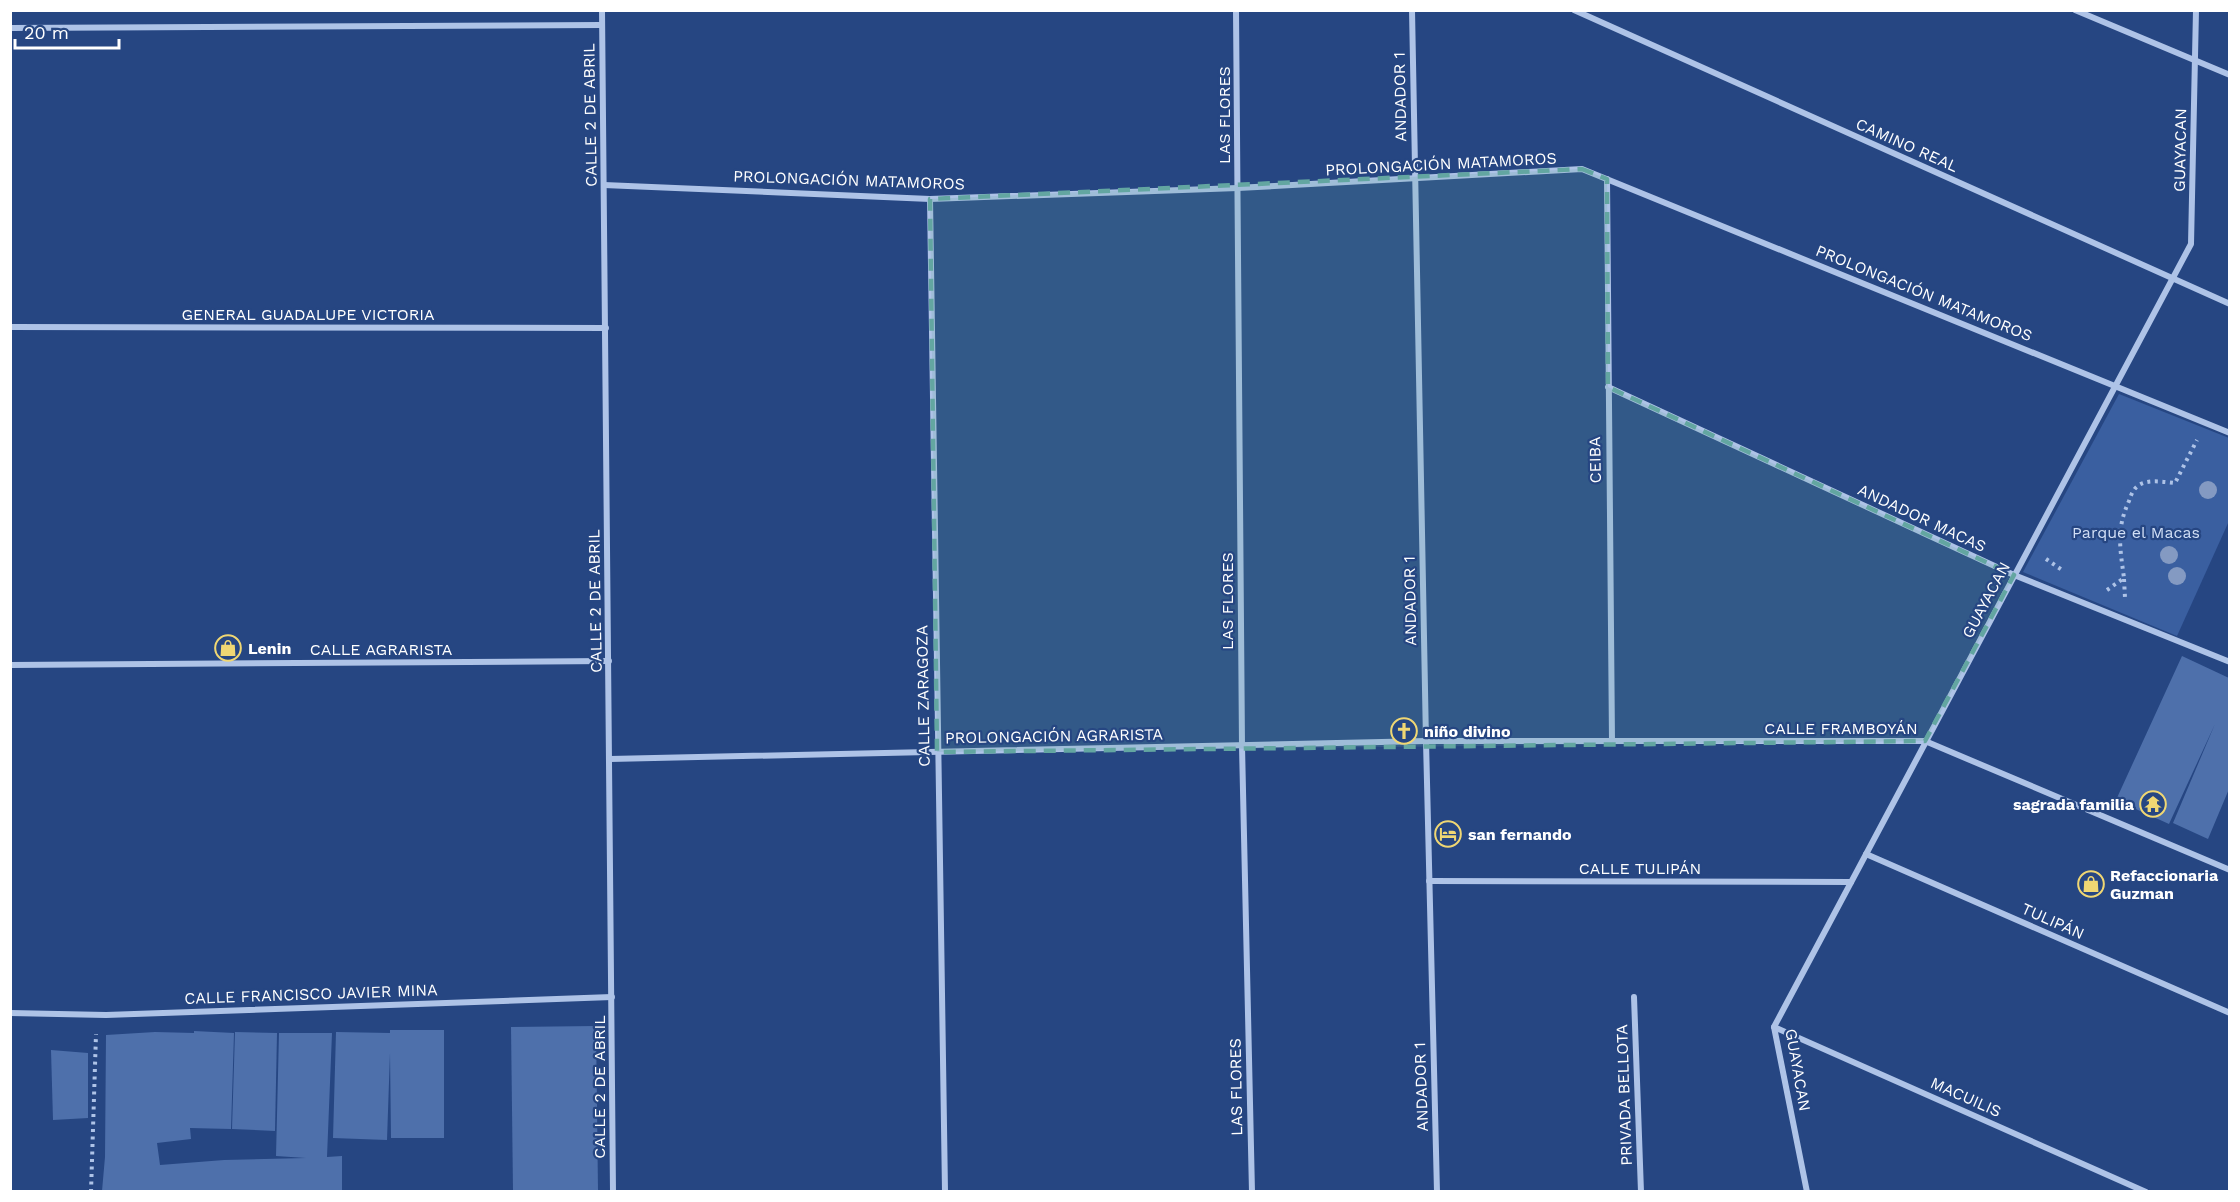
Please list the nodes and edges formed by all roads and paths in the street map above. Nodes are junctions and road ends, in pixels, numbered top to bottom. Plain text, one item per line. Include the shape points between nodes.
1 (602, 10) edge
2 (1236, 10) edge
3 (1412, 10) edge
4 (1574, 10) edge
5 (2075, 10) edge
6 (2196, 10) edge
7 (602, 25) junction
8 (10, 28) edge
9 (2196, 62) junction
10 (2229, 75) edge
11 (1414, 179) junction
12 (1607, 179) junction
13 (604, 185) junction
14 (1238, 188) junction
15 (930, 199) junction
16 (2173, 278) junction
17 (2229, 304) edge
18 (10, 327) edge
19 (606, 328) junction
20 (2116, 385) junction
21 (1608, 387) junction
22 (2229, 433) edge
23 (2050, 549) dead end
24 (2063, 570) dead end
25 (2014, 575) junction
26 (2105, 591) dead end
27 (609, 661) junction
28 (2229, 662) edge
29 (10, 665) edge
30 (1426, 741) junction
31 (1612, 741) junction
32 (1925, 741) junction
33 (1242, 746) junction
34 (937, 752) junction
35 (610, 759) junction
36 (1866, 854) junction
37 (2229, 870) edge
38 (1429, 881) junction
39 (1851, 882) junction
40 (612, 997) junction
41 (1634, 997) dead end
42 (10, 1013) edge
43 (2229, 1013) edge
44 (97, 1015) junction
45 (1774, 1027) junction
46 (91, 1191) edge
47 (613, 1191) edge
48 (945, 1191) edge
49 (1252, 1191) edge
50 (1437, 1191) edge
51 (1641, 1191) edge
52 (1807, 1191) edge
53 (2146, 1191) edge

1 - 7 street, CALLE 2 DE ABRIL
2 - 14 street, LAS FLORES
3 - 11 street, ANDADOR 1
4 - 16 street, CAMINO REAL
5 - 9 street
6 - 9 street, GUAYACAN
7 - 8 street
7 - 13 street, CALLE 2 DE ABRIL
9 - 10 street
9 - 16 street, GUAYACAN via 2192,244
11 - 12 street, PROLONGACIÓN MATAMOROS via 1582,169
11 - 14 street, PROLONGACIÓN MATAMOROS
11 - 30 street, ANDADOR 1
12 - 20 street, PROLONGACIÓN MATAMOROS
12 - 21 street, CEIBA
13 - 15 street, PROLONGACIÓN MATAMOROS
13 - 19 street, CALLE 2 DE ABRIL
14 - 15 street, PROLONGACIÓN MATAMOROS
14 - 33 street, LAS FLORES
15 - 34 street, CALLE ZARAGOZA
16 - 17 street, CAMINO REAL
16 - 20 street, GUAYACAN
18 - 19 street, GENERAL GUADALUPE VICTORIA
19 - 27 street, CALLE 2 DE ABRIL
20 - 22 street, PROLONGACIÓN MATAMOROS
20 - 25 street, GUAYACAN
21 - 25 street, ANDADOR MACAS
21 - 31 street, CEIBA
22 - 26 path via 2198,437 2175,483 2154,481 2133,490 2122,514 2120,532 2124,578
23 - 24 path via 2045,559
25 - 28 street, ANDADOR MACAS
25 - 32 street, GUAYACAN
27 - 29 street, CALLE AGRARISTA
27 - 35 street, CALLE 2 DE ABRIL
30 - 31 street, CALLE FRAMBOYÁN
30 - 33 street, PROLONGACIÓN AGRARISTA
30 - 38 street, ANDADOR 1
31 - 32 street, CALLE FRAMBOYÁN
32 - 36 street, GUAYACAN
32 - 37 street, CALLE FRAMBOYÁN
33 - 34 street, PROLONGACIÓN AGRARISTA
33 - 49 street, LAS FLORES
34 - 35 street, PROLONGACIÓN AGRARISTA
34 - 48 street, CALLE ZARAGOZA
35 - 40 street, CALLE 2 DE ABRIL
36 - 39 street, GUAYACAN
36 - 43 street, TULIPÁN
38 - 39 street, CALLE TULIPÁN
38 - 50 street, ANDADOR 1
39 - 45 street, GUAYACAN
40 - 44 street, CALLE FRANCISCO JAVIER MINA
40 - 47 street, CALLE 2 DE ABRIL
41 - 51 street, PRIVADA BELLOTA
42 - 44 street, CALLE FRANCISCO JAVIER MINA
44 - 46 path
45 - 52 street, GUAYACAN
45 - 53 street, MACUILIS

